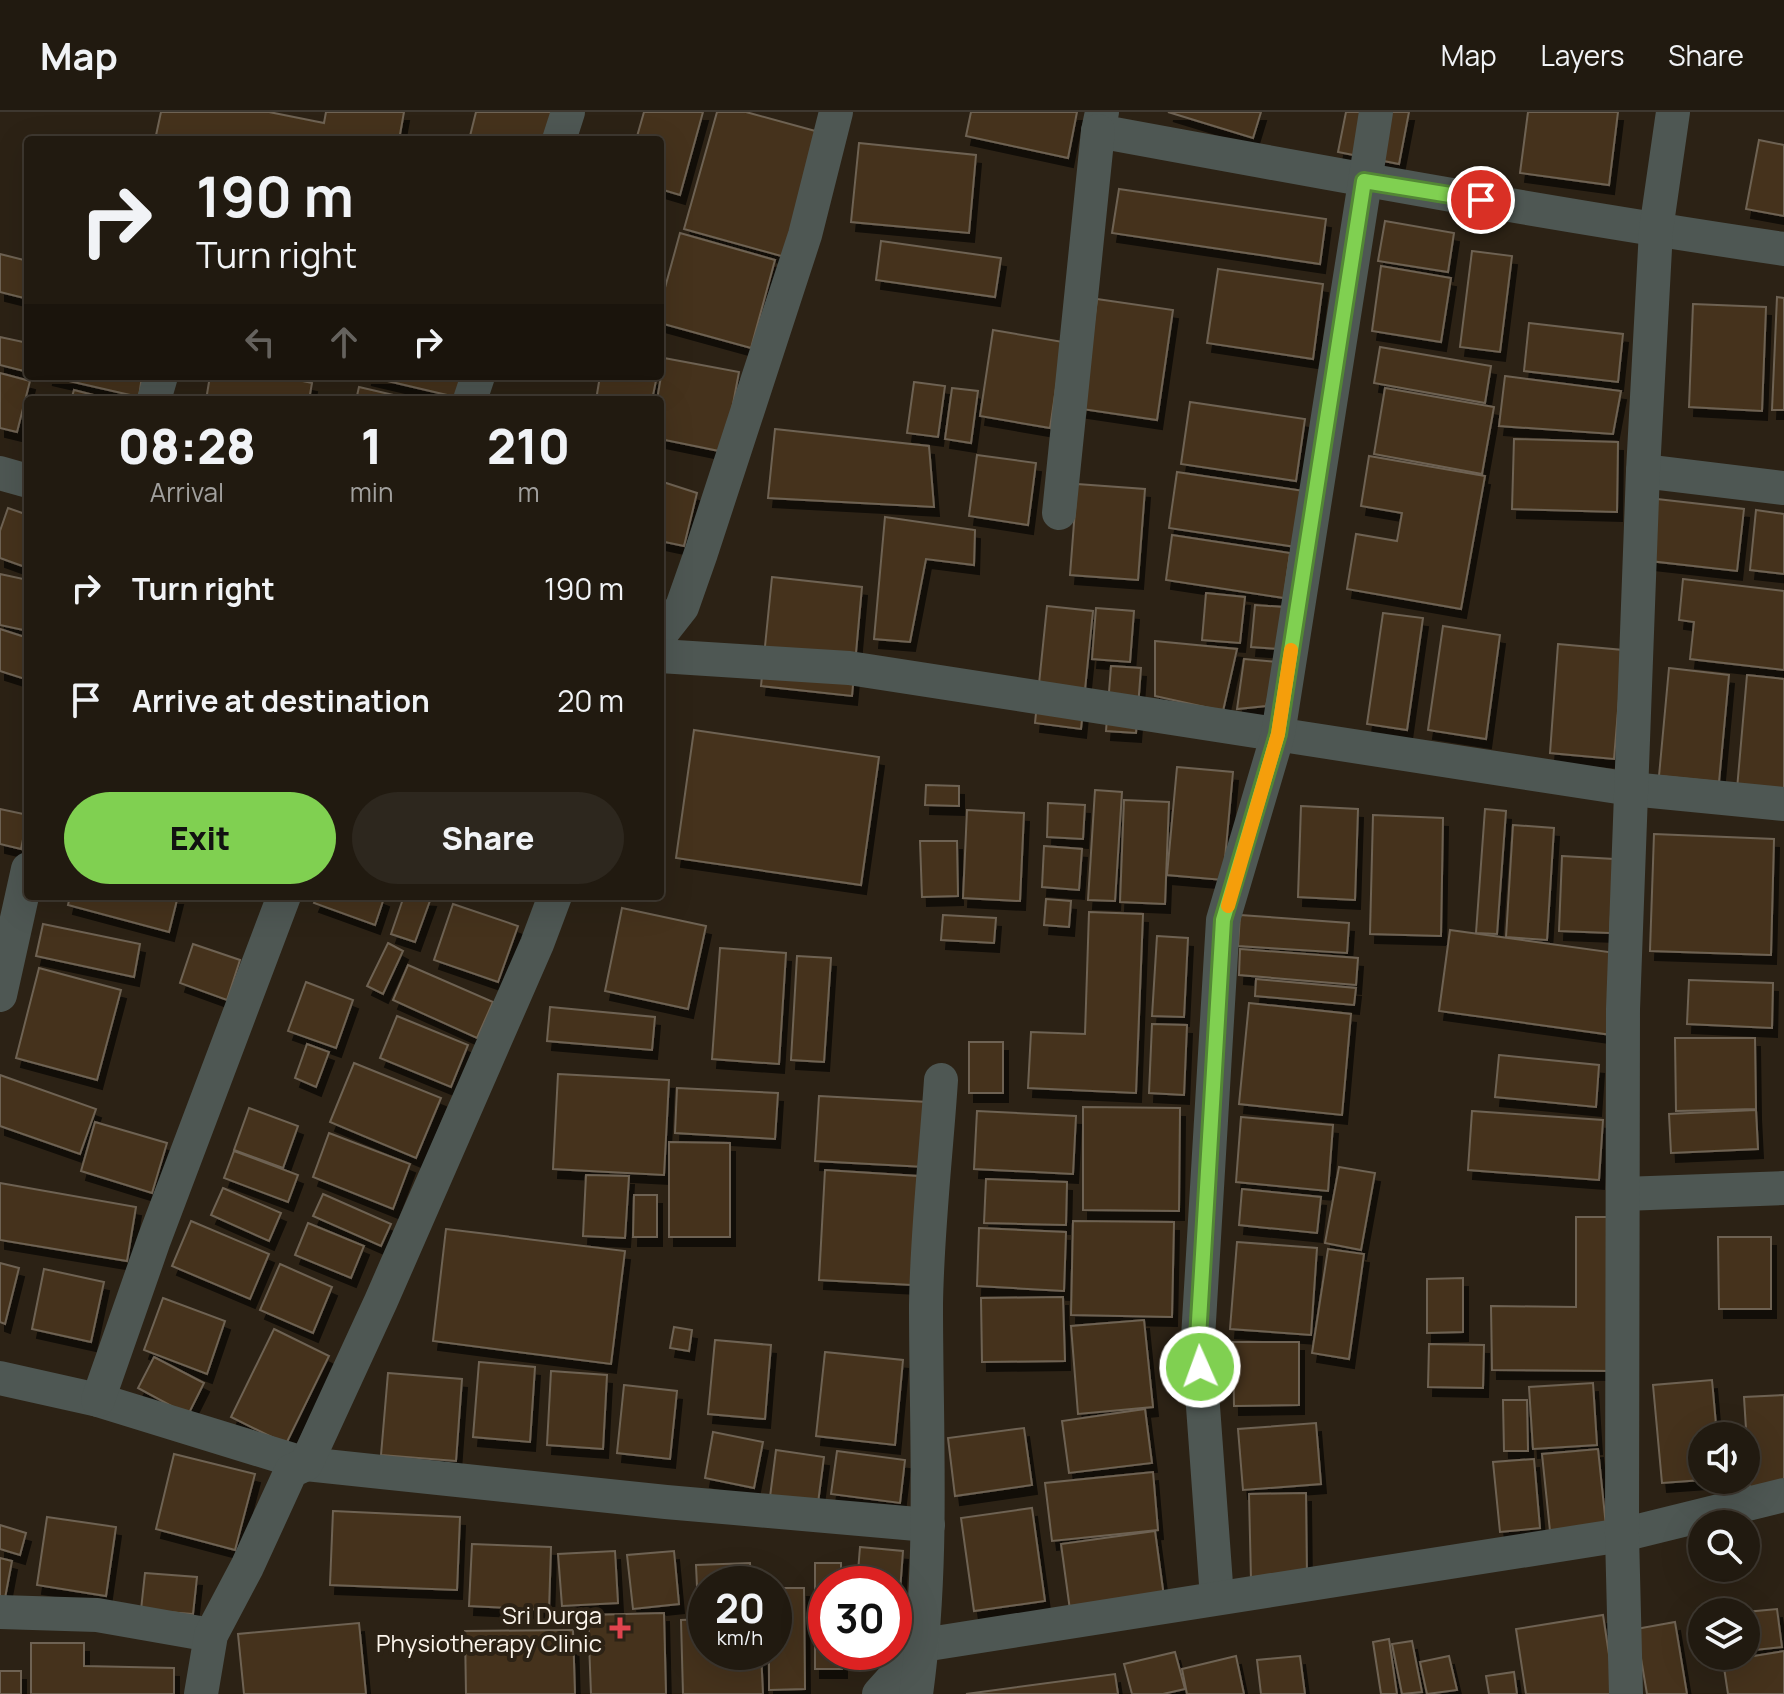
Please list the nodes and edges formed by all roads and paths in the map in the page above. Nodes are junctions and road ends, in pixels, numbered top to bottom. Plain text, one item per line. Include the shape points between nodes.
1 (568, 112) edge
2 (836, 112) edge
3 (1376, 112) edge
4 (1673, 112) edge
5 (1100, 121) edge
6 (560, 136) edge
7 (1364, 181) junction
8 (1656, 230) junction
9 (1784, 249) edge
10 (1643, 471) junction
11 (0, 473) edge
12 (24, 480) edge
13 (1784, 488) edge
14 (1059, 513) dead end
15 (664, 630) edge
16 (664, 656) edge
17 (1278, 734) junction
18 (1631, 789) junction
19 (1784, 804) edge
20 (24, 887) edge
21 (282, 900) edge
22 (554, 900) edge
23 (0, 995) edge
24 (941, 1080) dead end
25 (1784, 1188) edge
26 (1623, 1194) junction
27 (0, 1378) edge
28 (98, 1400) junction
29 (306, 1464) junction
30 (1784, 1495) edge
31 (928, 1525) junction
32 (1622, 1535) junction
33 (1217, 1598) junction
34 (0, 1612) edge
35 (211, 1635) junction
36 (923, 1645) junction
37 (201, 1694) edge
38 (879, 1694) edge
39 (916, 1694) edge
40 (1626, 1694) edge

1 - 6 street
2 - 15 street via 805,235 701,553 682,607
3 - 7 street
4 - 8 street
5 - 7 street
5 - 14 street
7 - 8 street
7 - 17 street
8 - 9 street
8 - 10 street
10 - 13 street
10 - 18 street
11 - 12 street
16 - 17 street via 849,668
17 - 18 street
17 - 33 street via 1223,920 1198,1338
18 - 19 street
18 - 26 street
20 - 23 street
21 - 28 street
22 - 29 street
24 - 31 street via 926,1301
25 - 26 street
26 - 32 street
27 - 28 street
28 - 29 street
29 - 31 street
29 - 35 street via 291,1471
30 - 32 street
31 - 36 street
32 - 33 street
32 - 40 street
33 - 36 street
34 - 35 street via 97,1615
35 - 37 street
36 - 38 street
36 - 39 street

